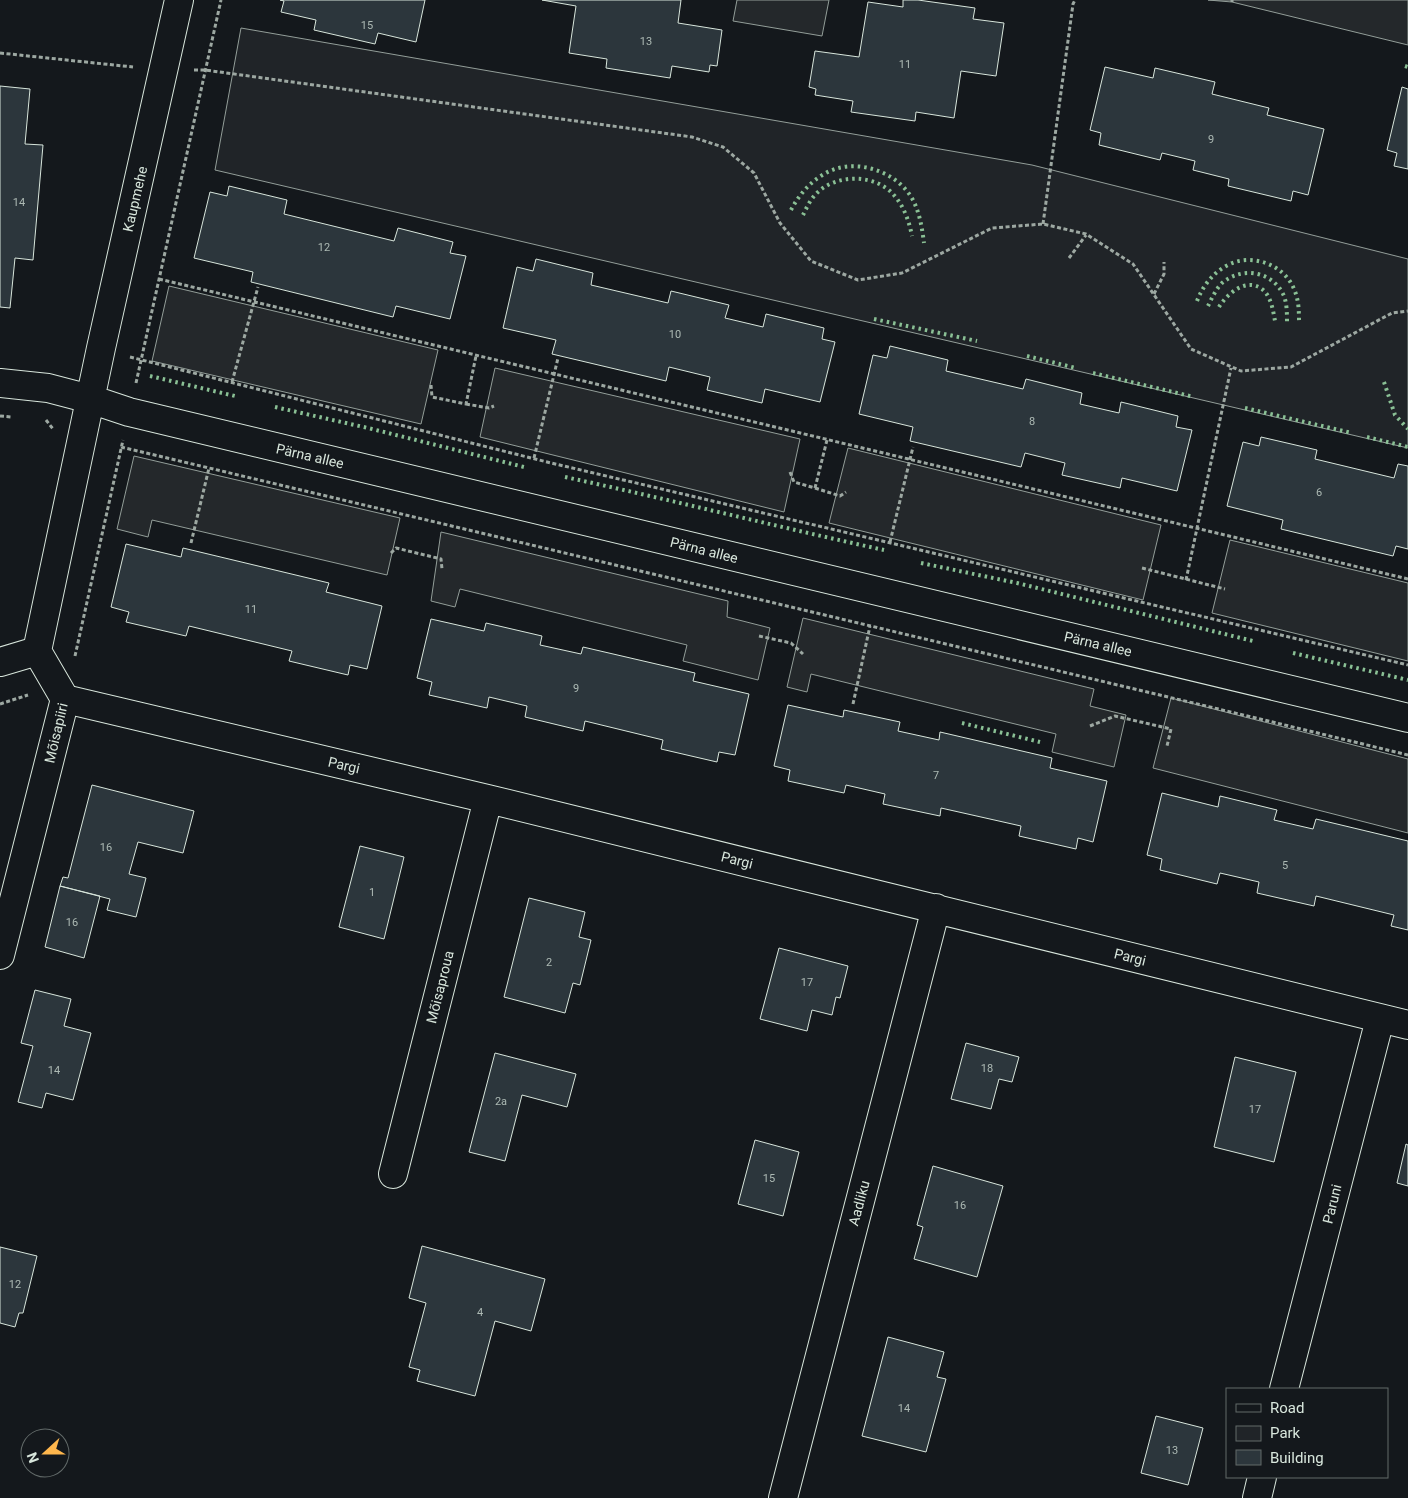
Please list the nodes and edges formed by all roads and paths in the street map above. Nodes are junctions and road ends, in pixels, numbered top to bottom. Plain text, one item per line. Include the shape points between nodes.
1 (179, 0) edge
2 (221, 0) edge
3 (1075, 0) edge
4 (0, 53) edge
5 (164, 70) junction
6 (205, 70) junction
7 (1043, 224) junction
8 (1086, 234) junction
9 (1069, 258) dead end
10 (1164, 262) dead end
11 (159, 279) junction
12 (258, 287) dead end
13 (1154, 294) junction
14 (254, 302) junction
15 (1408, 311) edge
16 (101, 348) junction
17 (476, 356) junction
18 (558, 358) dead end
19 (141, 359) junction
20 (1231, 367) junction
21 (554, 374) junction
22 (232, 382) junction
23 (0, 383) edge
24 (431, 385) dead end
25 (90, 398) junction
26 (466, 404) junction
27 (494, 406) dead end
28 (129, 412) junction
29 (827, 440) junction
30 (913, 446) dead end
31 (121, 447) junction
32 (534, 458) junction
33 (909, 460) junction
34 (209, 468) junction
35 (790, 472) dead end
36 (815, 488) junction
37 (846, 492) dead end
38 (1197, 529) junction
39 (890, 542) junction
40 (190, 544) dead end
41 (391, 553) dead end
42 (1142, 568) dead end
43 (442, 569) dead end
44 (1408, 579) edge
45 (1186, 580) junction
46 (1225, 589) dead end
47 (870, 626) junction
48 (759, 636) dead end
49 (38, 651) junction
50 (803, 654) dead end
51 (0, 662) edge
52 (1408, 665) edge
53 (59, 689) junction
54 (0, 704) edge
55 (853, 704) dead end
56 (1408, 718) edge
57 (1090, 726) dead end
58 (1168, 746) dead end
59 (1408, 755) edge
60 (488, 799) junction
61 (936, 908) junction
62 (0, 955) edge
63 (1380, 1019) junction
64 (1408, 1025) edge
65 (393, 1174) dead end
66 (1284, 1388) edge
67 (1262, 1478) edge
68 (783, 1498) edge
69 (1256, 1498) edge

1 - 5 street, Kaupmehe
2 - 6 path
3 - 7 path
4 - 5 path
5 - 6 path
5 - 16 street, Kaupmehe
6 - 7 path via 692,137 723,146 754,173 780,223 811,261 858,280 902,273 992,228
6 - 11 path
7 - 8 path
8 - 9 path
8 - 13 path via 1133,264
10 - 13 path via 1164,274
11 - 14 path
11 - 19 path
12 - 14 path
13 - 20 path via 1191,350
14 - 17 path
14 - 22 path
15 - 20 path via 1392,313 1291,367 1241,371
16 - 19 path
16 - 25 street, Kaupmehe
17 - 21 path
17 - 26 path
18 - 21 path
19 - 22 path
19 - 28 path
20 - 38 path
21 - 29 path
21 - 32 path
22 - 32 path
23 - 25 street, Pärna allee via 48,388
24 - 26 path via 432,396
25 - 28 street, Pärna allee
25 - 49 street
26 - 27 path
28 - 31 path
28 - 56 street, Pärna allee
29 - 33 path
29 - 36 path
30 - 33 path
31 - 34 path
31 - 53 path via 73,667
32 - 39 path
33 - 38 path
33 - 39 path
34 - 40 path
34 - 47 path
35 - 36 path via 794,482
36 - 37 path via 840,496
38 - 44 path
38 - 45 path
39 - 52 path
41 - 43 path via 396,548 441,559
42 - 45 path
45 - 46 path
47 - 55 path
47 - 59 path
48 - 50 path via 791,643
49 - 51 street
49 - 53 street
53 - 54 path
53 - 60 street, Pargi
53 - 62 street, Mõisapiiri
57 - 58 path via 1116,716 1171,729
60 - 61 street, Pargi
60 - 65 street, Mõisaproua
61 - 63 street, Pargi
61 - 68 street, Aadliku
63 - 64 street, Pargi
63 - 66 street, Paruni
67 - 69 street

